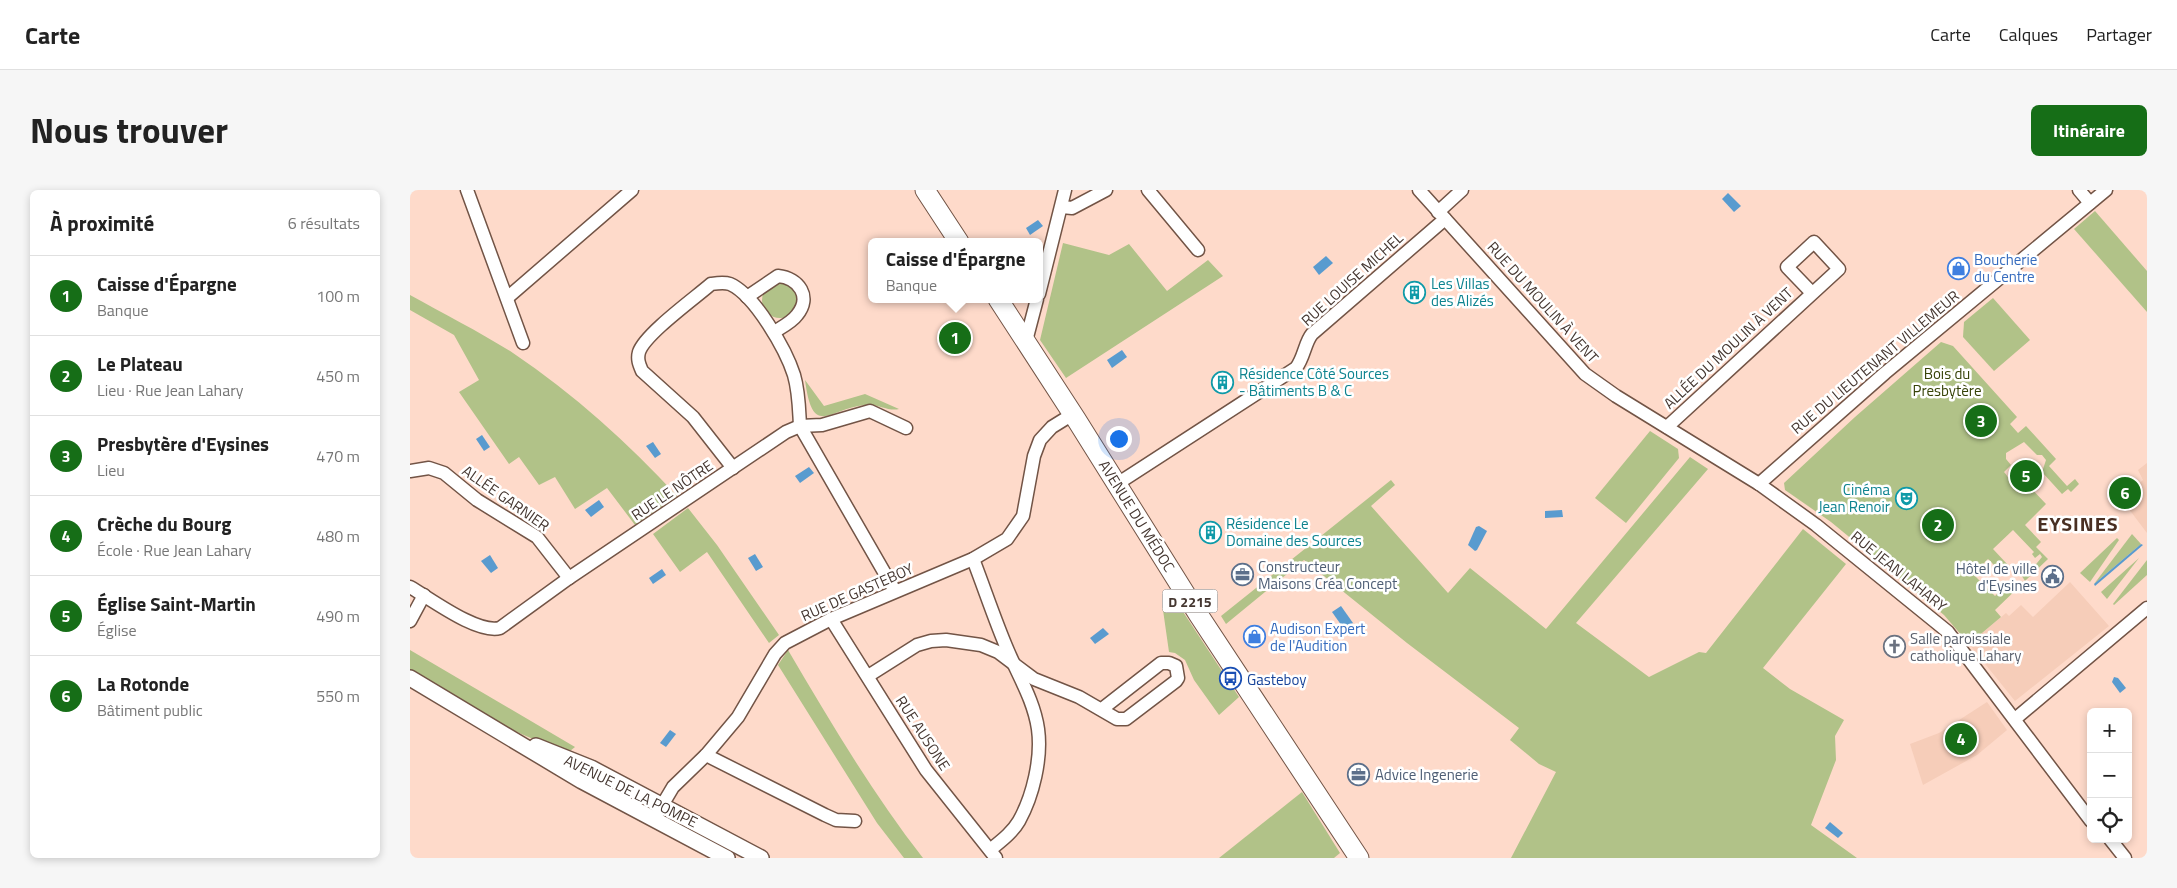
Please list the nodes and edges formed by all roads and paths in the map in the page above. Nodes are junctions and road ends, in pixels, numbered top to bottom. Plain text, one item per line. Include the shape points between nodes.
1 (467, 190) edge
2 (632, 190) edge
3 (925, 190) edge
4 (1065, 190) edge
5 (1106, 190) edge
6 (1148, 190) edge
7 (1419, 190) edge
8 (1462, 190) edge
9 (2079, 190) edge
10 (2106, 190) edge
11 (2090, 203) junction
12 (1062, 207) junction
13 (1442, 215) junction
14 (956, 238) edge
15 (1198, 250) dead end
16 (1043, 279) edge
17 (1812, 294) dead end
18 (747, 297) junction
19 (507, 298) junction
20 (1001, 303) edge
21 (1036, 303) edge
22 (774, 332) junction
23 (1026, 341) junction
24 (523, 343) dead end
25 (1073, 414) junction
26 (800, 426) junction
27 (1666, 427) junction
28 (906, 428) dead end
29 (733, 468) junction
30 (410, 471) edge
31 (1117, 484) junction
32 (1759, 484) junction
33 (973, 559) junction
34 (570, 578) junction
35 (410, 587) edge
36 (894, 591) junction
37 (424, 595) junction
38 (2147, 608) edge
39 (831, 619) junction
40 (410, 621) edge
41 (1015, 666) junction
42 (868, 676) junction
43 (410, 678) edge
44 (1102, 710) junction
45 (2015, 719) junction
46 (498, 729) junction
47 (706, 755) junction
48 (662, 805) junction
49 (2087, 815) edge
50 (654, 819) junction
51 (855, 821) dead end
52 (2113, 843) edge
53 (993, 854) edge
54 (727, 858) edge
55 (761, 858) edge
56 (1359, 858) edge
57 (2125, 858) edge

1 - 19 street
2 - 19 street
3 - 14 main road
4 - 12 street
5 - 12 street via 1072,208
6 - 15 street
7 - 13 street, RUE DU MOULIN À VENT
8 - 13 street, RUE LOUISE MICHEL
9 - 11 street
10 - 11 street, RUE DU LIEUTENANT VILLEMEUR
11 - 32 street, RUE DU LIEUTENANT VILLEMEUR via 1879,378
12 - 16 street
13 - 27 street, RUE DU MOULIN À VENT via 1585,374
13 - 31 street, RUE LOUISE MICHEL via 1312,334 1296,368
17 - 27 street, ALLÉE DU MOULIN À VENT
18 - 22 street
18 - 22 street via 778,276 793,279 800,286 804,302 799,314
18 - 29 street via 730,284 711,284 647,338 638,362 642,371 693,417
19 - 24 street
20 - 23 main road, AVENUE DU MÉDOC / D 2215
21 - 23 street
22 - 26 street via 794,375
23 - 25 main road, AVENUE DU MÉDOC / D 2215
25 - 31 main road, AVENUE DU MÉDOC / D 2215
25 - 33 street, RUE DE GASTEBOY via 1052,427 1040,440 1019,525 1007,539
26 - 28 street via 822,425 870,411
26 - 29 street, RUE LE NÔTRE
26 - 36 street
27 - 32 street, RUE DU MOULIN À VENT
29 - 34 street, RUE LE NÔTRE
30 - 34 street, ALLÉE GARNIER via 428,468 444,473 477,500 537,537
31 - 56 main road, AVENUE DU MÉDOC / D 2215 via 1198,614
32 - 45 street, RUE JEAN LAHARY via 1816,525 1948,632
33 - 36 street, RUE DE GASTEBOY
33 - 41 street
34 - 37 street, RUE LE NÔTRE via 494,630 479,627
35 - 37 street
36 - 39 street, RUE DE GASTEBOY
37 - 40 street
38 - 45 street
39 - 42 street, RUE AUSONE
39 - 47 street, RUE DE GASTEBOY via 780,647 738,717
41 - 42 street via 990,648 946,640 930,641 917,645
41 - 44 street via 1034,679
41 - 53 street via 1032,704 1039,750 1035,776 1019,820
42 - 53 street, RUE AUSONE via 926,770
43 - 46 street, AVENUE DE LA POMPE
44 - 44 street via 1126,720 1176,681 1176,666 1162,663
45 - 49 street, RUE JEAN LAHARY
46 - 48 street, AVENUE DE LA POMPE via 591,768
46 - 50 street, AVENUE DE LA POMPE via 537,755
47 - 48 street, RUE DE GASTEBOY via 673,787
47 - 51 street via 836,820
48 - 50 street, RUE DE GASTEBOY
48 - 55 street, AVENUE DE LA POMPE
50 - 54 street, AVENUE DE LA POMPE
52 - 57 street

